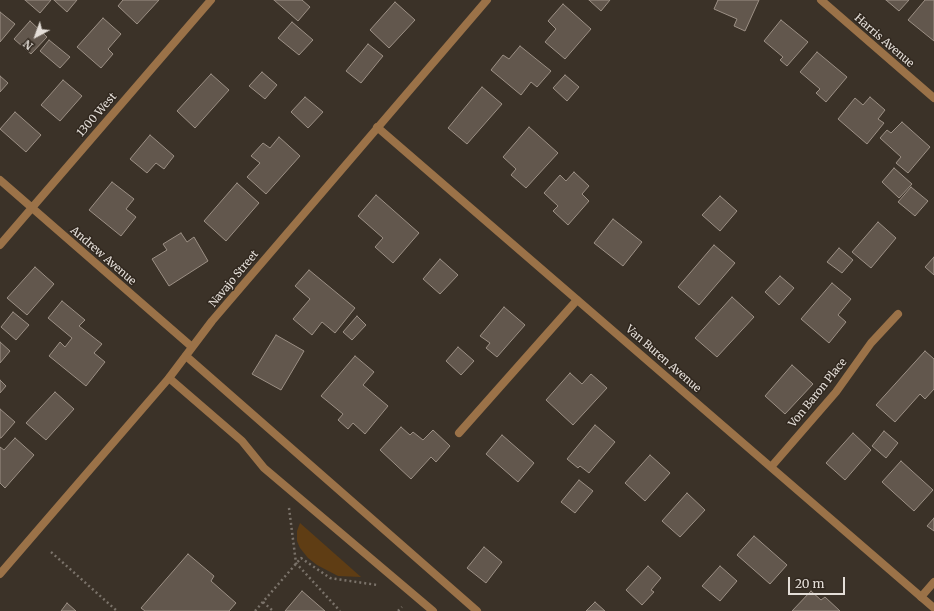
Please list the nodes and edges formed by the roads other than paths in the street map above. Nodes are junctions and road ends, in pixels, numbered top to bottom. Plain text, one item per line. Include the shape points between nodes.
1 (211, 0) edge
2 (487, 0) edge
3 (821, 0) edge
4 (934, 98) edge
5 (377, 127) junction
6 (0, 180) edge
7 (32, 208) junction
8 (0, 245) edge
9 (577, 300) junction
10 (898, 314) dead end
11 (192, 347) junction
12 (186, 356) junction
13 (169, 378) junction
14 (459, 433) dead end
15 (771, 467) junction
16 (0, 574) edge
17 (934, 582) edge
18 (921, 597) junction
19 (934, 608) edge
20 (433, 611) edge
21 (477, 611) edge

1 - 7 street, 1300 West
2 - 5 street, Navajo Street
3 - 4 street, Harris Avenue
5 - 9 street, Van Buren Avenue
5 - 11 street, Navajo Street
6 - 7 street, Andrew Avenue
7 - 8 street, 1300 West
7 - 11 street, Andrew Avenue
9 - 14 street
9 - 15 street, Van Buren Avenue
10 - 15 street, Von Baron Place via 871,343 836,392
11 - 12 street, Navajo Street
12 - 13 street, Navajo Street
12 - 21 street
13 - 16 street, Navajo Street
13 - 20 street via 242,441 264,468
15 - 18 street, Van Buren Avenue
17 - 18 street
18 - 19 street, Van Buren Avenue

